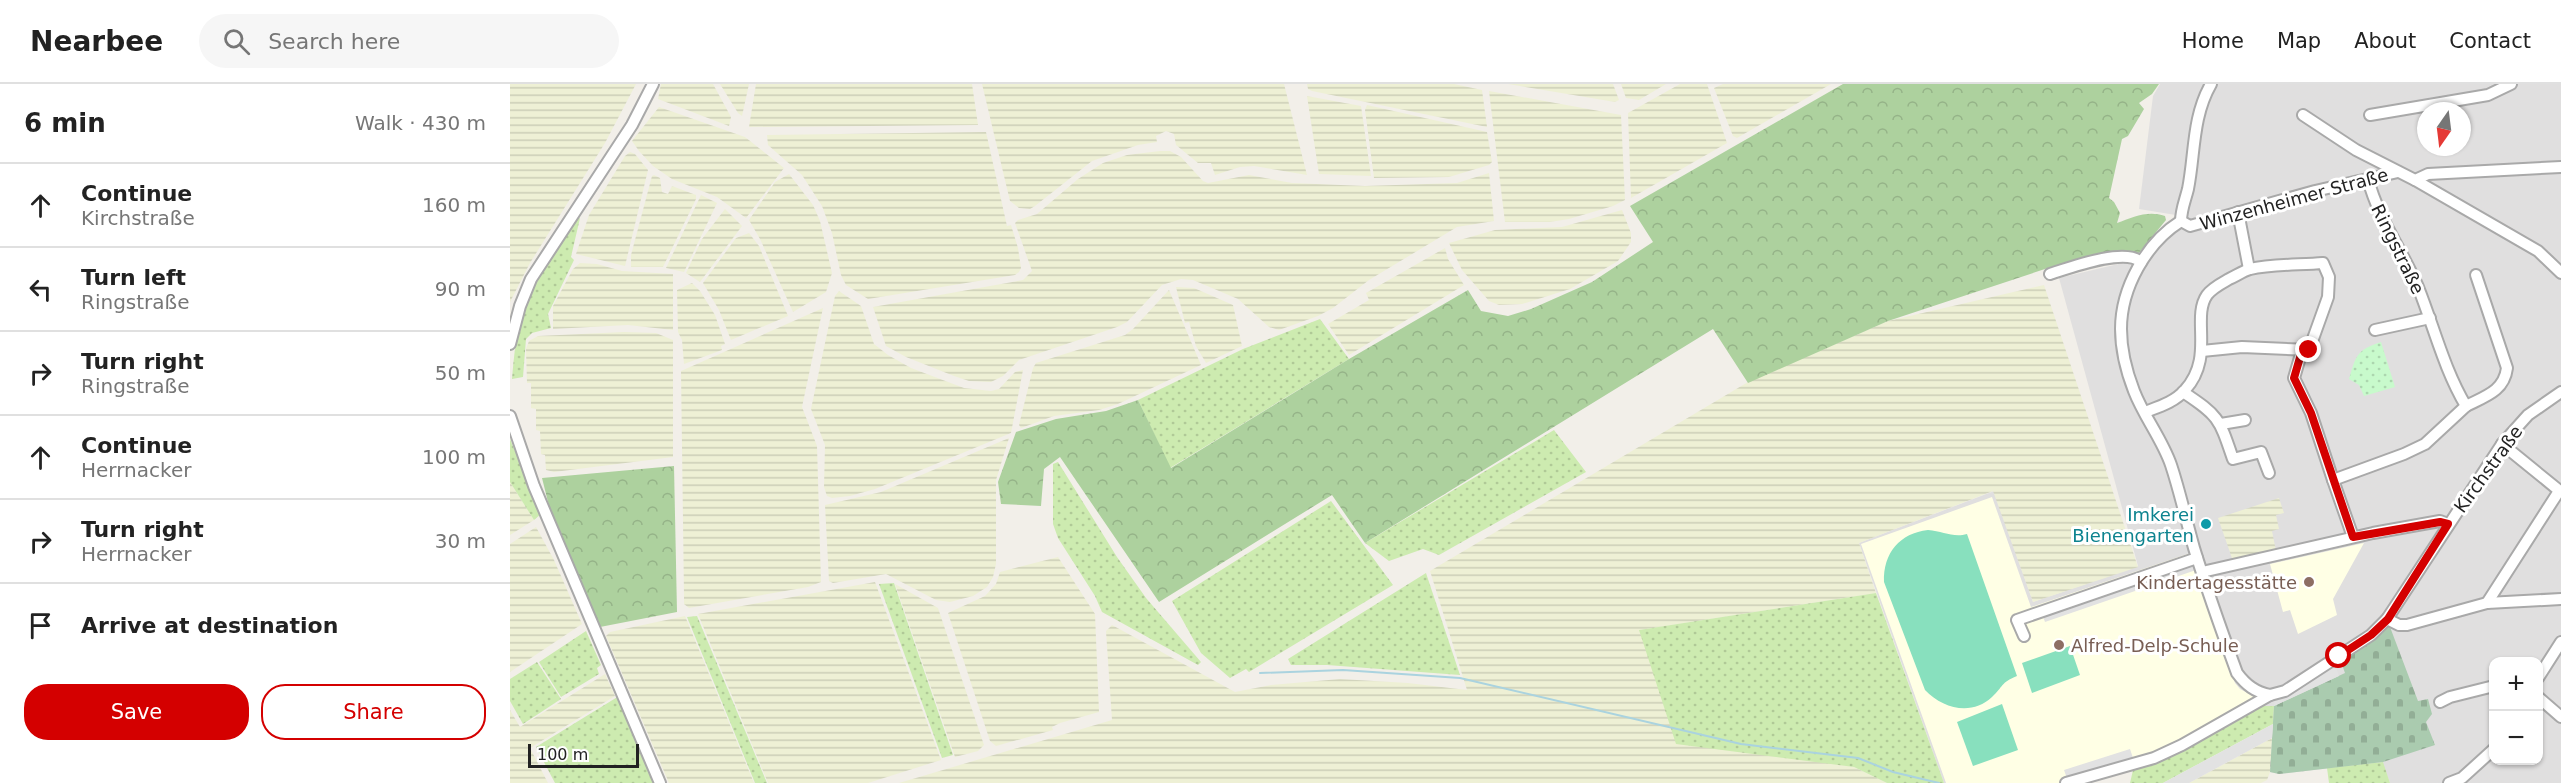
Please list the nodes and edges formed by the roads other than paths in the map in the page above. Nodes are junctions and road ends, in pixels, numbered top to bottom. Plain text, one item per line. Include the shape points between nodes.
1 (652, 84) edge
2 (2211, 84) edge
3 (2511, 84) edge
4 (2303, 115) dead end
5 (2370, 115) dead end
6 (2561, 167) edge
7 (2398, 172) junction
8 (2368, 179) junction
9 (2415, 180) junction
10 (2238, 212) junction
11 (2181, 221) junction
12 (2141, 262) junction
13 (2249, 269) junction
14 (2561, 273) edge
15 (2049, 274) dead end
16 (2476, 274) dead end
17 (2430, 318) junction
18 (2375, 330) dead end
19 (510, 344) edge
20 (2309, 350) junction
21 (2202, 351) junction
22 (2183, 392) junction
23 (2561, 392) edge
24 (2466, 406) junction
25 (2145, 412) junction
26 (510, 416) edge
27 (2245, 420) dead end
28 (2221, 424) junction
29 (2502, 444) junction
30 (2269, 473) dead end
31 (2333, 480) junction
32 (2560, 491) edge
33 (2448, 524) junction
34 (2353, 537) junction
35 (2197, 558) junction
36 (2202, 572) junction
37 (2561, 599) edge
38 (2487, 603) junction
39 (2388, 619) junction
40 (2024, 636) dead end
41 (2561, 642) edge
42 (2543, 670) edge
43 (2489, 687) edge
44 (2270, 695) junction
45 (2440, 702) dead end
46 (2543, 702) edge
47 (2561, 717) edge
48 (2489, 753) edge
49 (2463, 781) edge
50 (660, 783) edge
51 (2066, 783) edge
52 (2449, 783) edge

1 - 19 street via 632,125 531,279
2 - 11 street via 2196,127
3 - 5 street via 2488,95
4 - 7 street
6 - 9 street via 2428,174
7 - 8 street, Winzenheimer Straße
7 - 9 street
8 - 10 street, Winzenheimer Straße
8 - 17 street, Ringstraße via 2374,204
9 - 14 street via 2538,251
10 - 11 street, Winzenheimer Straße via 2190,226
10 - 13 street
11 - 12 street, Winzenheimer Straße via 2169,228
12 - 15 street via 2136,257 2124,256
12 - 25 street, Winzenheimer Straße via 2127,295 2121,329 2130,377
13 - 20 street via 2323,263 2328,297
13 - 21 street via 2207,294 2202,306
16 - 24 street via 2508,368 2501,388
17 - 18 street, Ringstraße
17 - 24 street, Ringstraße via 2449,374
20 - 21 street via 2242,347
20 - 31 street via 2301,354 2294,378 2311,413
21 - 22 street via 2199,365
22 - 25 street
22 - 28 street via 2211,411
23 - 29 street, Kirchstraße via 2528,416
24 - 31 street via 2425,444
25 - 35 street, Winzenheimer Straße via 2171,463
26 - 50 street via 534,486
27 - 28 street
28 - 30 street via 2233,459 2261,452
29 - 32 street
29 - 33 street, Kirchstraße
31 - 34 street
32 - 38 street
33 - 34 street via 2440,522
33 - 39 street, Kirchstraße
34 - 36 street
35 - 36 street, Winzenheimer Straße
35 - 40 street via 2017,620
36 - 44 street, Winzenheimer Straße via 2237,673 2254,690
37 - 38 street
38 - 39 street via 2407,625 2399,626
39 - 44 street, Kirchstraße via 2371,635 2285,691
41 - 42 street
43 - 45 street
44 - 51 street, Kirchstraße via 2154,758
46 - 47 street
48 - 49 street
49 - 52 street

